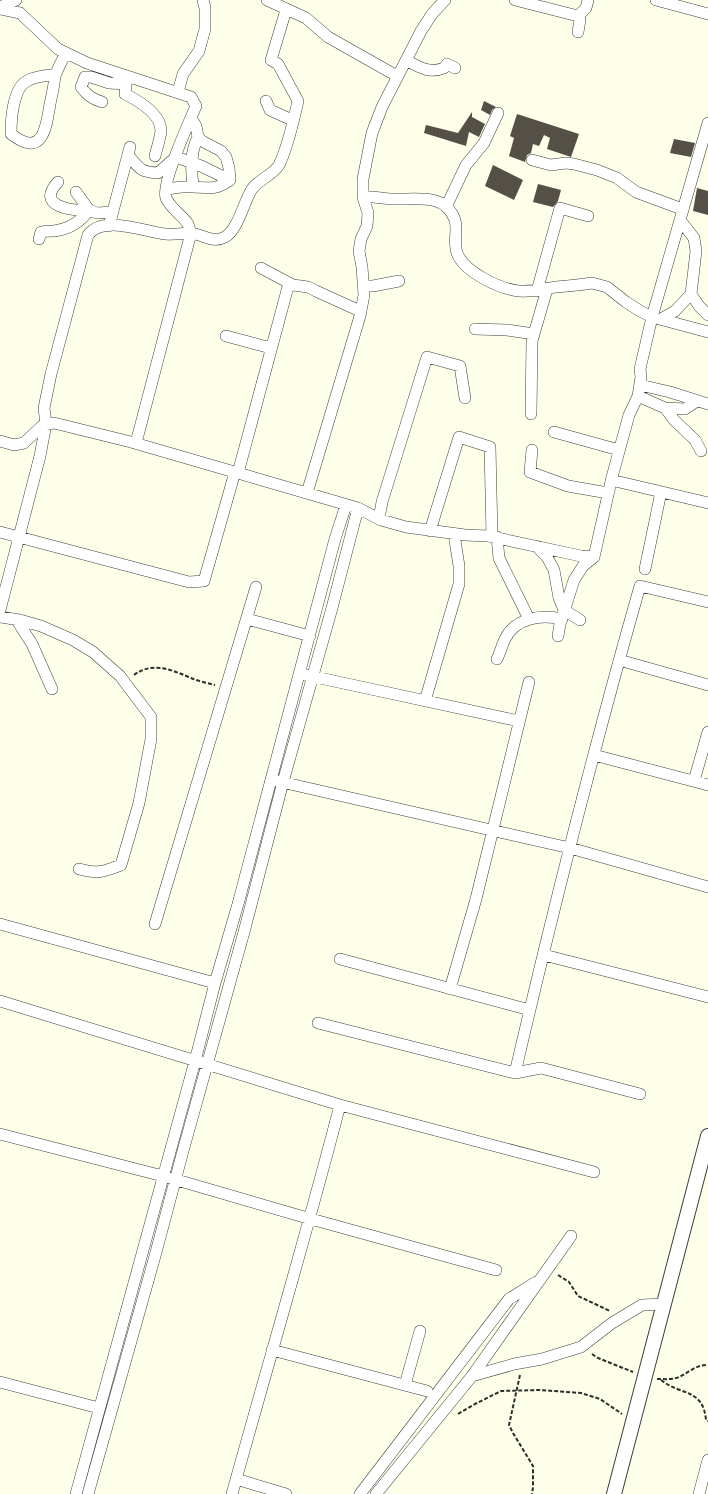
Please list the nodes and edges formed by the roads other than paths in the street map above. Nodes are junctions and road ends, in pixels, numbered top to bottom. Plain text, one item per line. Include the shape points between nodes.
1 (16, 0) edge
2 (21, 0) edge
3 (203, 0) edge
4 (267, 0) edge
5 (445, 0) edge
6 (515, 0) edge
7 (588, 0) edge
8 (656, 0) edge
9 (0, 8) edge
10 (286, 10) junction
11 (20, 13) junction
12 (708, 14) edge
13 (578, 16) junction
14 (578, 32) dead end
15 (66, 52) junction
16 (406, 60) junction
17 (454, 68) dead end
18 (55, 74) junction
19 (397, 76) junction
20 (127, 80) junction
21 (178, 92) junction
22 (266, 101) dead end
23 (102, 102) dead end
24 (498, 113) dead end
25 (191, 118) junction
26 (292, 120) junction
27 (708, 122) edge
28 (198, 137) junction
29 (155, 156) dead end
30 (176, 157) junction
31 (532, 160) dead end
32 (191, 162) junction
33 (230, 180) junction
34 (58, 182) dead end
35 (193, 186) junction
36 (166, 189) junction
37 (76, 192) dead end
38 (363, 197) junction
39 (446, 207) junction
40 (89, 210) junction
41 (113, 212) junction
42 (681, 214) junction
43 (588, 216) dead end
44 (109, 226) junction
45 (191, 233) junction
46 (39, 239) dead end
47 (261, 268) dead end
48 (399, 281) dead end
49 (289, 283) junction
50 (363, 286) junction
51 (542, 290) junction
52 (691, 294) junction
53 (360, 311) junction
54 (708, 315) edge
55 (657, 318) junction
56 (475, 329) dead end
57 (708, 332) edge
58 (534, 334) junction
59 (226, 336) dead end
60 (271, 348) junction
61 (639, 390) junction
62 (465, 398) dead end
63 (696, 401) junction
64 (708, 404) edge
65 (665, 408) junction
66 (531, 414) dead end
67 (46, 424) junction
68 (554, 432) dead end
69 (0, 441) edge
70 (136, 443) junction
71 (532, 450) dead end
72 (619, 450) junction
73 (701, 451) dead end
74 (236, 473) junction
75 (611, 480) junction
76 (661, 492) junction
77 (307, 493) junction
78 (608, 493) junction
79 (708, 503) edge
80 (346, 505) junction
81 (358, 508) junction
82 (379, 519) junction
83 (430, 531) junction
84 (0, 532) edge
85 (454, 534) junction
86 (19, 537) junction
87 (494, 537) junction
88 (536, 546) junction
89 (594, 557) junction
90 (645, 569) dead end
91 (256, 587) dead end
92 (707, 598) edge
93 (0, 610) edge
94 (563, 614) junction
95 (0, 617) edge
96 (16, 619) junction
97 (246, 619) junction
98 (529, 619) junction
99 (580, 620) dead end
100 (310, 636) junction
101 (558, 636) dead end
102 (497, 660) dead end
103 (619, 660) junction
104 (300, 673) junction
105 (312, 676) junction
106 (530, 682) dead end
107 (708, 685) edge
108 (52, 689) dead end
109 (425, 701) junction
110 (519, 722) junction
111 (708, 732) edge
112 (594, 755) junction
113 (271, 780) junction
114 (694, 781) junction
115 (283, 782) junction
116 (708, 785) edge
117 (493, 831) junction
118 (570, 848) junction
119 (79, 868) dead end
120 (708, 888) edge
121 (0, 924) edge
122 (155, 924) dead end
123 (544, 955) junction
124 (340, 959) dead end
125 (215, 984) junction
126 (450, 988) junction
127 (708, 997) edge
128 (0, 1001) edge
129 (530, 1010) junction
130 (318, 1023) dead end
131 (195, 1061) junction
132 (207, 1065) junction
133 (515, 1074) junction
134 (640, 1094) dead end
135 (340, 1105) junction
136 (0, 1134) edge
137 (708, 1136) edge
138 (594, 1172) dead end
139 (164, 1176) junction
140 (176, 1180) junction
141 (311, 1219) junction
142 (571, 1236) dead end
143 (496, 1270) dead end
144 (540, 1280) junction
145 (664, 1304) junction
146 (420, 1331) dead end
147 (272, 1350) junction
148 (472, 1376) junction
149 (0, 1382) edge
150 (405, 1385) junction
151 (427, 1391) dead end
152 (99, 1408) junction
153 (708, 1460) edge
154 (236, 1479) junction
155 (76, 1494) edge
156 (88, 1494) edge
157 (232, 1494) edge
158 (286, 1494) edge
159 (360, 1494) edge
160 (376, 1494) edge
161 (614, 1494) edge
162 (699, 1494) edge

1 - 9 street
2 - 11 street
3 - 21 street via 206,28 200,51 184,74
4 - 10 street
5 - 16 street via 432,14
6 - 13 street
7 - 13 street via 586,8
8 - 12 street
9 - 11 street
10 - 19 street via 306,18 328,37
10 - 26 street via 271,60 278,64 298,101
11 - 15 street via 58,49
13 - 14 street
15 - 18 street
15 - 20 street
16 - 17 street via 428,71 437,71 446,64
16 - 19 street
18 - 18 street via 44,135 36,142 20,141 10,134 11,118 19,88 27,81
19 - 38 street via 372,133 363,179
20 - 21 street
20 - 23 street via 109,83 85,77 80,87 93,99
20 - 29 street via 125,94 135,99 159,120 161,131
21 - 25 street via 191,97 195,102
22 - 26 street via 270,110
24 - 39 street via 484,142 466,165
25 - 28 street
25 - 30 street
26 - 45 street via 278,166 251,190 235,225 227,236 210,240
27 - 42 street
28 - 32 street via 193,146
28 - 33 street via 226,157
30 - 32 street
30 - 36 street
30 - 41 street via 158,173 142,171 129,151
31 - 42 street via 551,165 574,164 597,170 618,178 636,192
32 - 33 street
32 - 35 street
33 - 35 street via 220,187
34 - 40 street via 50,194 52,202 75,211
35 - 36 street
36 - 45 street via 166,197 188,224
37 - 40 street
38 - 39 street via 426,198
38 - 50 street via 368,213 367,226 359,251
39 - 51 street via 456,226 457,254 469,267 481,277 510,289
40 - 41 street via 97,213
40 - 46 street via 74,225 41,232
41 - 44 street
42 - 52 street via 694,238 696,251
42 - 55 street
43 - 51 street via 560,208
44 - 45 street via 122,225 166,234
44 - 67 street via 91,230 86,241 51,374 44,408
45 - 70 street
47 - 49 street
48 - 50 street
49 - 53 street via 316,291
49 - 60 street
50 - 53 street via 364,295
51 - 55 street via 601,285 640,311
51 - 58 street
52 - 54 street
52 - 55 street via 675,311
53 - 77 street
55 - 57 street
55 - 61 street via 640,369
56 - 58 street
58 - 66 street
59 - 60 street
60 - 74 street
61 - 63 street via 670,392
61 - 65 street
61 - 72 street
62 - 82 street via 460,366 427,357
63 - 64 street
63 - 65 street via 685,409
65 - 73 street via 695,440
67 - 69 street via 24,443 14,445
67 - 70 street via 54,423
67 - 86 street
68 - 72 street
70 - 74 street
71 - 78 street via 530,472 568,486
72 - 75 street
74 - 77 street
74 - 86 street via 204,581 189,582
75 - 76 street
75 - 78 street
76 - 79 street
76 - 90 street
77 - 80 street
78 - 89 street
80 - 81 street
80 - 100 street
81 - 82 street
81 - 105 street
82 - 83 street
83 - 85 street
83 - 87 street via 459,437 490,447
84 - 86 street
85 - 87 street
85 - 109 street via 459,584
86 - 93 street
87 - 88 street
87 - 98 street via 499,558
88 - 89 street
88 - 94 street via 554,570
89 - 94 street via 574,580
91 - 97 street
92 - 103 street via 640,586
94 - 98 street
94 - 99 street
94 - 101 street
95 - 96 street
96 - 108 street via 32,644
96 - 119 street via 41,626 80,644 104,661 151,717 151,739 139,803 121,865 105,871 92,872
97 - 100 street
97 - 122 street
98 - 102 street via 522,621 505,638
100 - 104 street
103 - 107 street
103 - 112 street
104 - 105 street
104 - 113 street
105 - 109 street
105 - 115 street
106 - 110 street
109 - 110 street
110 - 117 street
111 - 114 street
112 - 114 street
112 - 118 street
113 - 115 street
113 - 125 street
114 - 116 street
115 - 117 street
115 - 132 street
117 - 118 street
117 - 126 street
118 - 120 street
118 - 123 street
121 - 125 street
123 - 127 street
123 - 129 street
124 - 126 street
125 - 131 street
126 - 129 street
128 - 131 street
129 - 133 street
130 - 133 street
131 - 132 street
131 - 139 street
132 - 135 street
132 - 140 street
133 - 134 street via 541,1068
135 - 138 street
135 - 141 street
136 - 139 street
137 - 145 street
139 - 140 street
139 - 152 street
140 - 141 street
140 - 156 street
141 - 143 street
141 - 147 street
142 - 144 street
144 - 148 street
144 - 159 street via 509,1298
145 - 148 street via 642,1305 581,1346 542,1359
145 - 161 street
146 - 150 street
147 - 150 street
147 - 154 street
148 - 160 street
149 - 152 street
150 - 151 street
152 - 155 street
153 - 162 street
154 - 157 street
154 - 158 street

